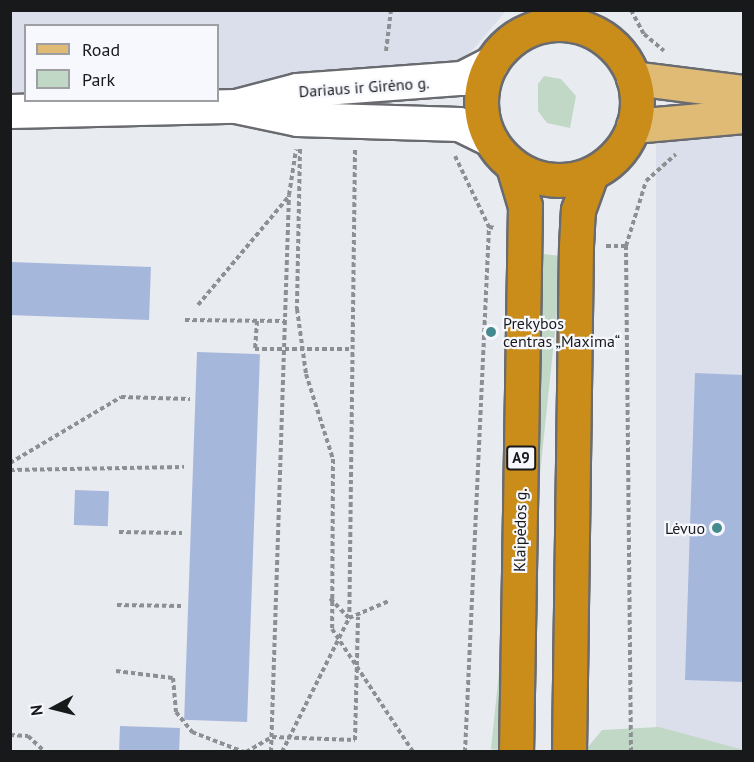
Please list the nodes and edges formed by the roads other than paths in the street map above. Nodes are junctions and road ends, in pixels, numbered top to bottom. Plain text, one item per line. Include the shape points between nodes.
1 (587, 21) edge
2 (521, 24) edge
3 (491, 63) junction
4 (633, 78) junction
5 (744, 92) edge
6 (236, 106) junction
7 (10, 111) edge
8 (744, 116) edge
9 (633, 126) junction
10 (490, 140) junction
11 (513, 165) junction
12 (591, 174) junction
13 (516, 752) edge
14 (569, 752) edge

1 - 2 highway
1 - 4 highway via 616,50
2 - 3 highway
3 - 6 street, Dariaus ir Girėno g. via 462,78 297,90
3 - 10 highway via 481,109
4 - 5 main road
4 - 9 highway
6 - 7 street, Dariaus ir Girėno g.
6 - 10 street, Dariaus ir Girėno g. via 297,119 459,124
8 - 9 main road
9 - 12 highway via 616,154
10 - 11 highway
11 - 12 highway via 559,180
11 - 13 highway, Klaipėdos g. / A9 via 525,229
12 - 14 highway via 578,210 576,246

